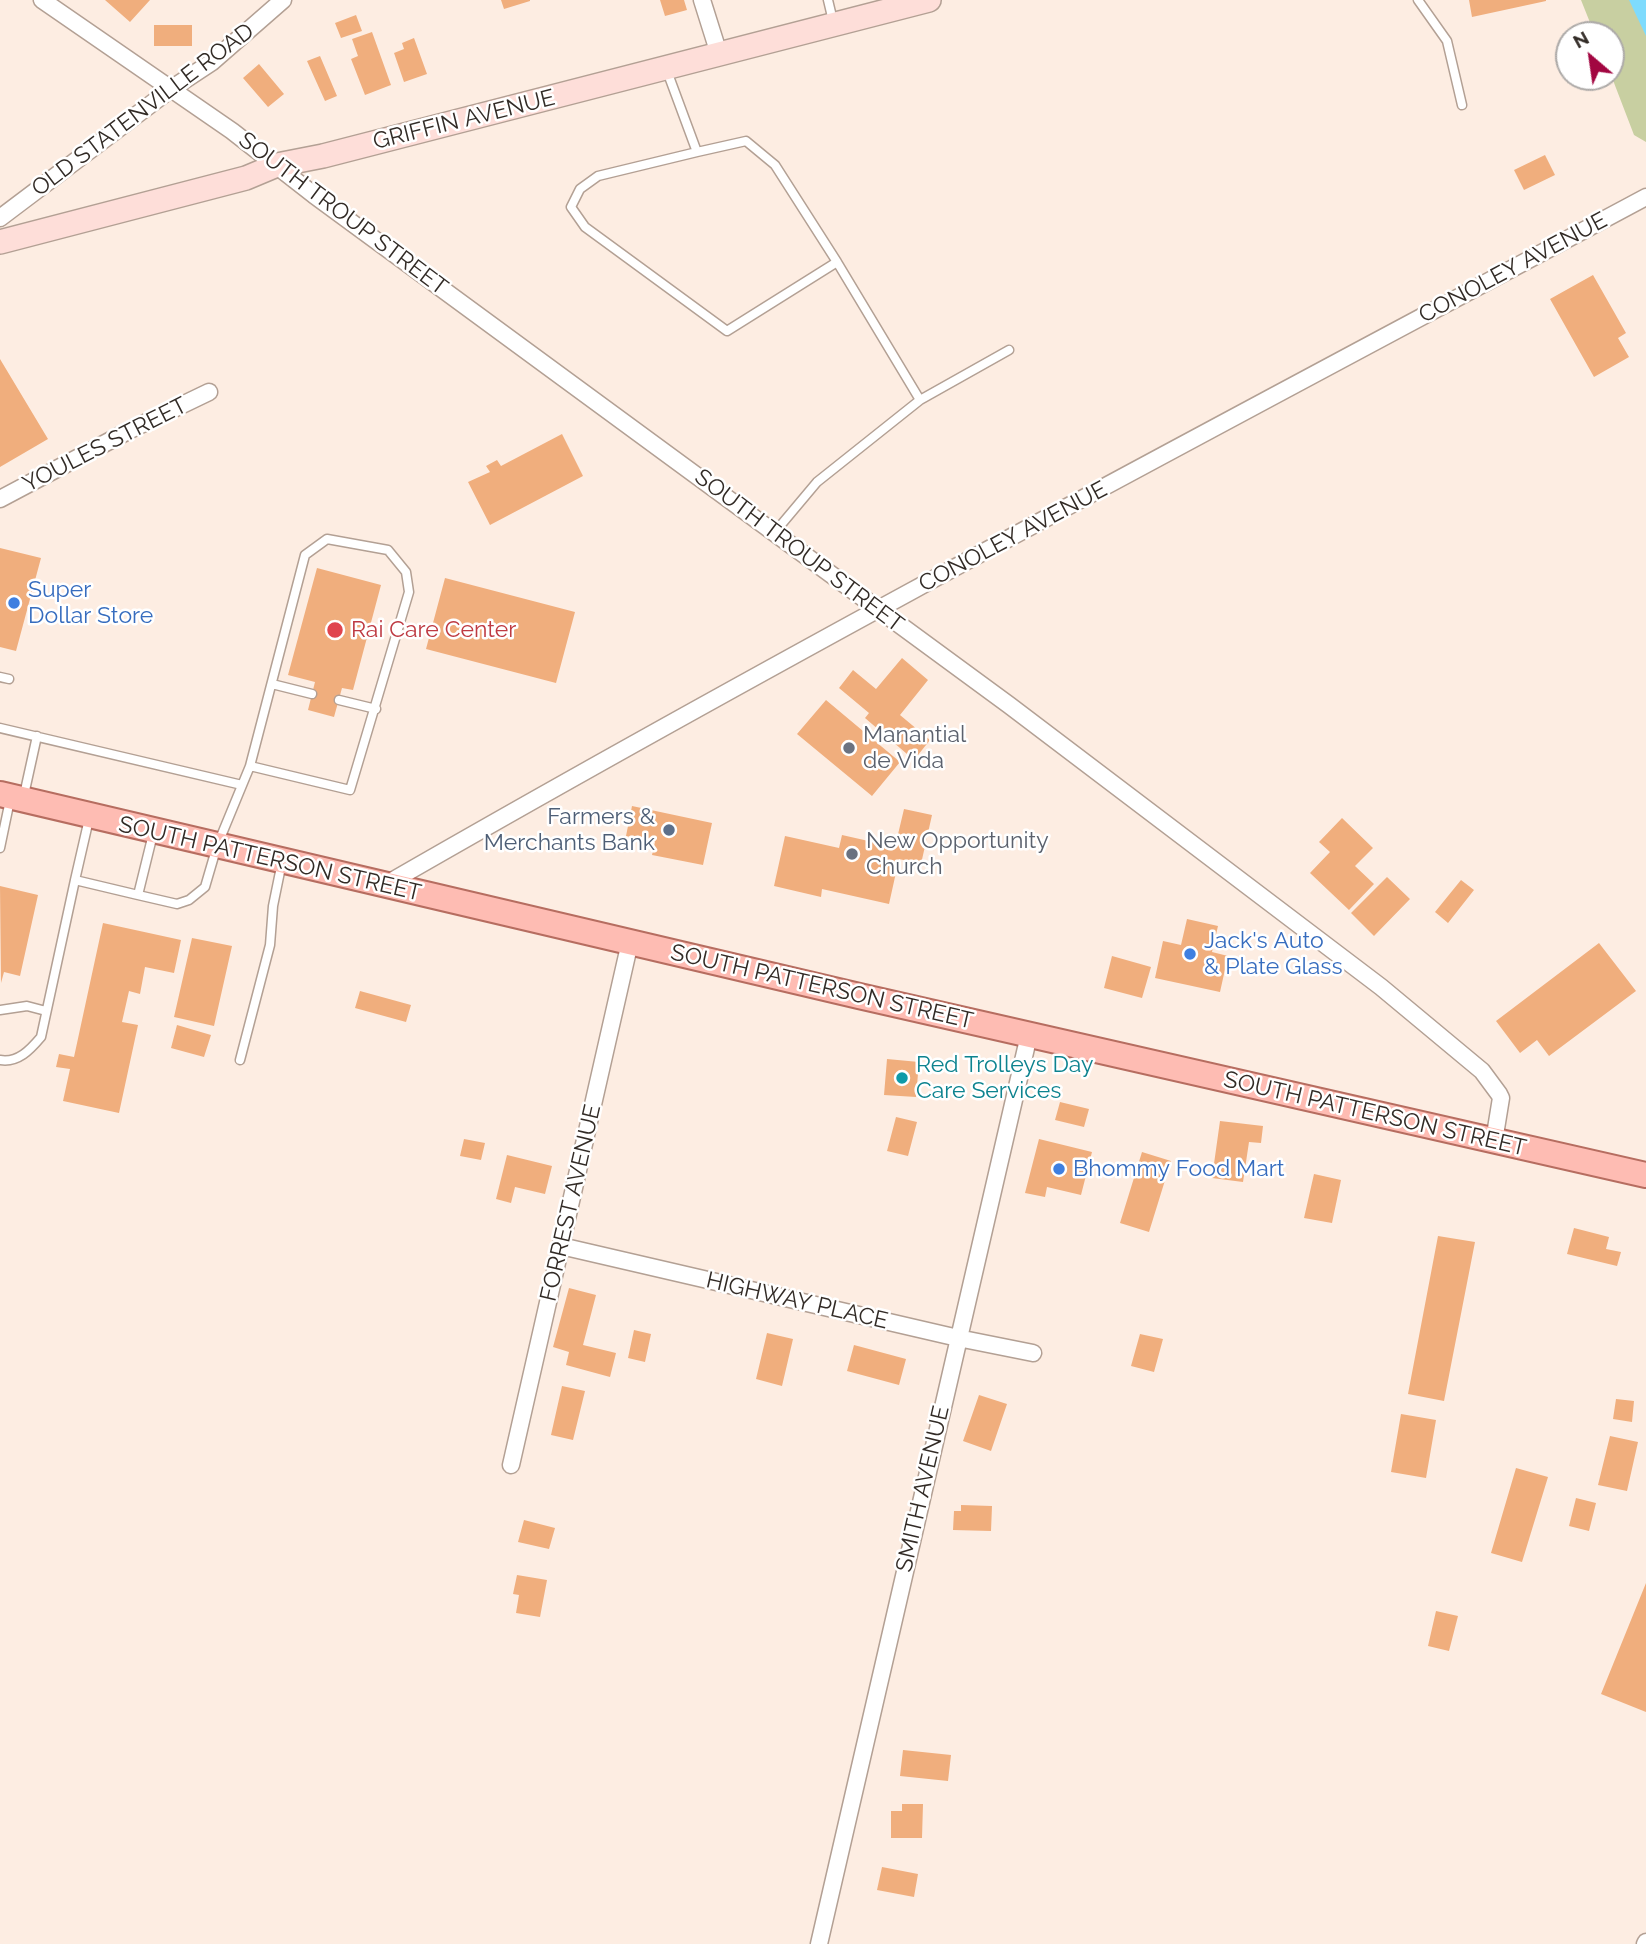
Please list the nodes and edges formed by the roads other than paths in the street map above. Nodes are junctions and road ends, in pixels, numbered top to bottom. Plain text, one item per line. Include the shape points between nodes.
1 (43, 0) edge
2 (284, 0) edge
3 (702, 0) edge
4 (828, 0) edge
5 (929, 0) edge
6 (1418, 0) edge
7 (834, 24) junction
8 (719, 54) junction
9 (666, 68) junction
10 (171, 89) junction
11 (1462, 105) dead end
12 (697, 152) junction
13 (277, 165) junction
14 (1646, 197) edge
15 (0, 218) edge
16 (0, 242) edge
17 (837, 262) junction
18 (1009, 350) dead end
19 (209, 392) dead end
20 (919, 400) junction
21 (0, 499) edge
22 (775, 532) junction
23 (879, 610) junction
24 (272, 684) junction
25 (312, 694) dead end
26 (339, 700) dead end
27 (376, 709) junction
28 (0, 728) edge
29 (37, 736) junction
30 (250, 766) junction
31 (242, 785) junction
32 (11, 797) edge
33 (90, 816) junction
34 (154, 831) junction
35 (217, 846) junction
36 (0, 848) edge
37 (282, 861) junction
38 (75, 880) junction
39 (385, 885) junction
40 (138, 895) junction
41 (630, 942) junction
42 (0, 1010) edge
43 (46, 1011) junction
44 (1029, 1035) junction
45 (0, 1060) edge
46 (240, 1060) dead end
47 (1494, 1141) junction
48 (1646, 1175) edge
49 (561, 1246) junction
50 (958, 1338) junction
51 (1033, 1353) dead end
52 (511, 1465) dead end
53 (819, 1944) edge

1 - 10 street, SOUTH TROUP STREET
2 - 10 street, OLD STATENVILLE ROAD via 212,62
3 - 8 street
4 - 7 lane
5 - 7 main road, GRIFFIN AVENUE
6 - 11 lane via 1447,41
7 - 8 main road, GRIFFIN AVENUE
8 - 9 main road, GRIFFIN AVENUE
9 - 12 lane
9 - 13 main road, GRIFFIN AVENUE
10 - 13 street, SOUTH TROUP STREET
10 - 15 street, OLD STATENVILLE ROAD
12 - 17 lane via 747,141 775,165
12 - 17 lane via 598,176 580,189 571,207 585,227 727,331
13 - 16 main road, GRIFFIN AVENUE via 246,178
13 - 22 street, SOUTH TROUP STREET
14 - 23 street, CONOLEY AVENUE
17 - 20 lane
18 - 20 lane
19 - 21 street, YOULES STREET
20 - 22 lane via 817,482
22 - 23 street, SOUTH TROUP STREET
23 - 39 street, CONOLEY AVENUE
23 - 47 street, SOUTH TROUP STREET via 1381,987 1482,1071 1501,1098
24 - 25 lane
24 - 27 lane via 305,555 327,539 388,551 406,572 409,592
24 - 30 lane
26 - 27 lane
27 - 30 lane via 350,790
28 - 29 lane
29 - 31 lane
29 - 32 lane
30 - 31 lane
31 - 35 lane
32 - 33 main road, SOUTH PATTERSON STREET
32 - 36 lane
33 - 34 main road, SOUTH PATTERSON STREET
33 - 38 lane
34 - 35 main road, SOUTH PATTERSON STREET
34 - 40 lane
35 - 37 main road, SOUTH PATTERSON STREET
35 - 40 lane via 205,887 190,900 177,904
37 - 39 main road, SOUTH PATTERSON STREET
37 - 46 lane via 270,945
38 - 40 lane
38 - 43 lane
39 - 41 main road, SOUTH PATTERSON STREET
41 - 44 main road, SOUTH PATTERSON STREET
41 - 49 street, FORREST AVENUE
42 - 43 lane via 27,1006
43 - 45 lane via 41,1037 28,1053
44 - 47 main road, SOUTH PATTERSON STREET
44 - 50 street, SMITH AVENUE
47 - 48 main road, SOUTH PATTERSON STREET
49 - 50 street, HIGHWAY PLACE
49 - 52 street, FORREST AVENUE
50 - 51 street, HIGHWAY PLACE
50 - 53 street, SMITH AVENUE

